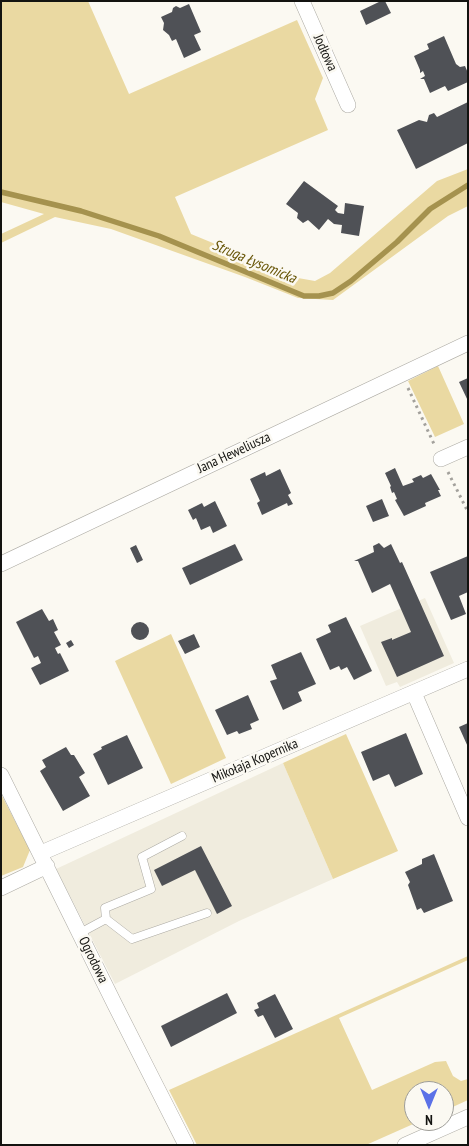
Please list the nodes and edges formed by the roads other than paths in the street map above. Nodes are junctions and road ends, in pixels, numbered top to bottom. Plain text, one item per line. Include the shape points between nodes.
1 (302, 1) edge
2 (348, 104) dead end
3 (468, 343) edge
4 (468, 446) edge
5 (441, 458) dead end
6 (1, 564) edge
7 (468, 669) edge
8 (414, 693) junction
9 (1, 775) edge
10 (468, 818) edge
11 (182, 836) dead end
12 (44, 860) junction
13 (1, 888) edge
14 (207, 913) dead end
15 (106, 919) junction
16 (80, 934) junction
17 (468, 1117) edge
18 (186, 1145) edge
19 (405, 1145) edge

1 - 2 street, Jodłowa
3 - 6 street, Jana Heweliusza
4 - 5 street
7 - 8 street, Mikołaja Kopernika
8 - 10 street
8 - 12 street, Mikołaja Kopernika
9 - 12 street, Ogrodowa
11 - 15 lane via 142,857 151,888 105,908
12 - 13 street, Mikołaja Kopernika
12 - 16 street, Ogrodowa
14 - 15 lane via 132,939
15 - 16 lane
16 - 18 street, Ogrodowa
17 - 19 street

